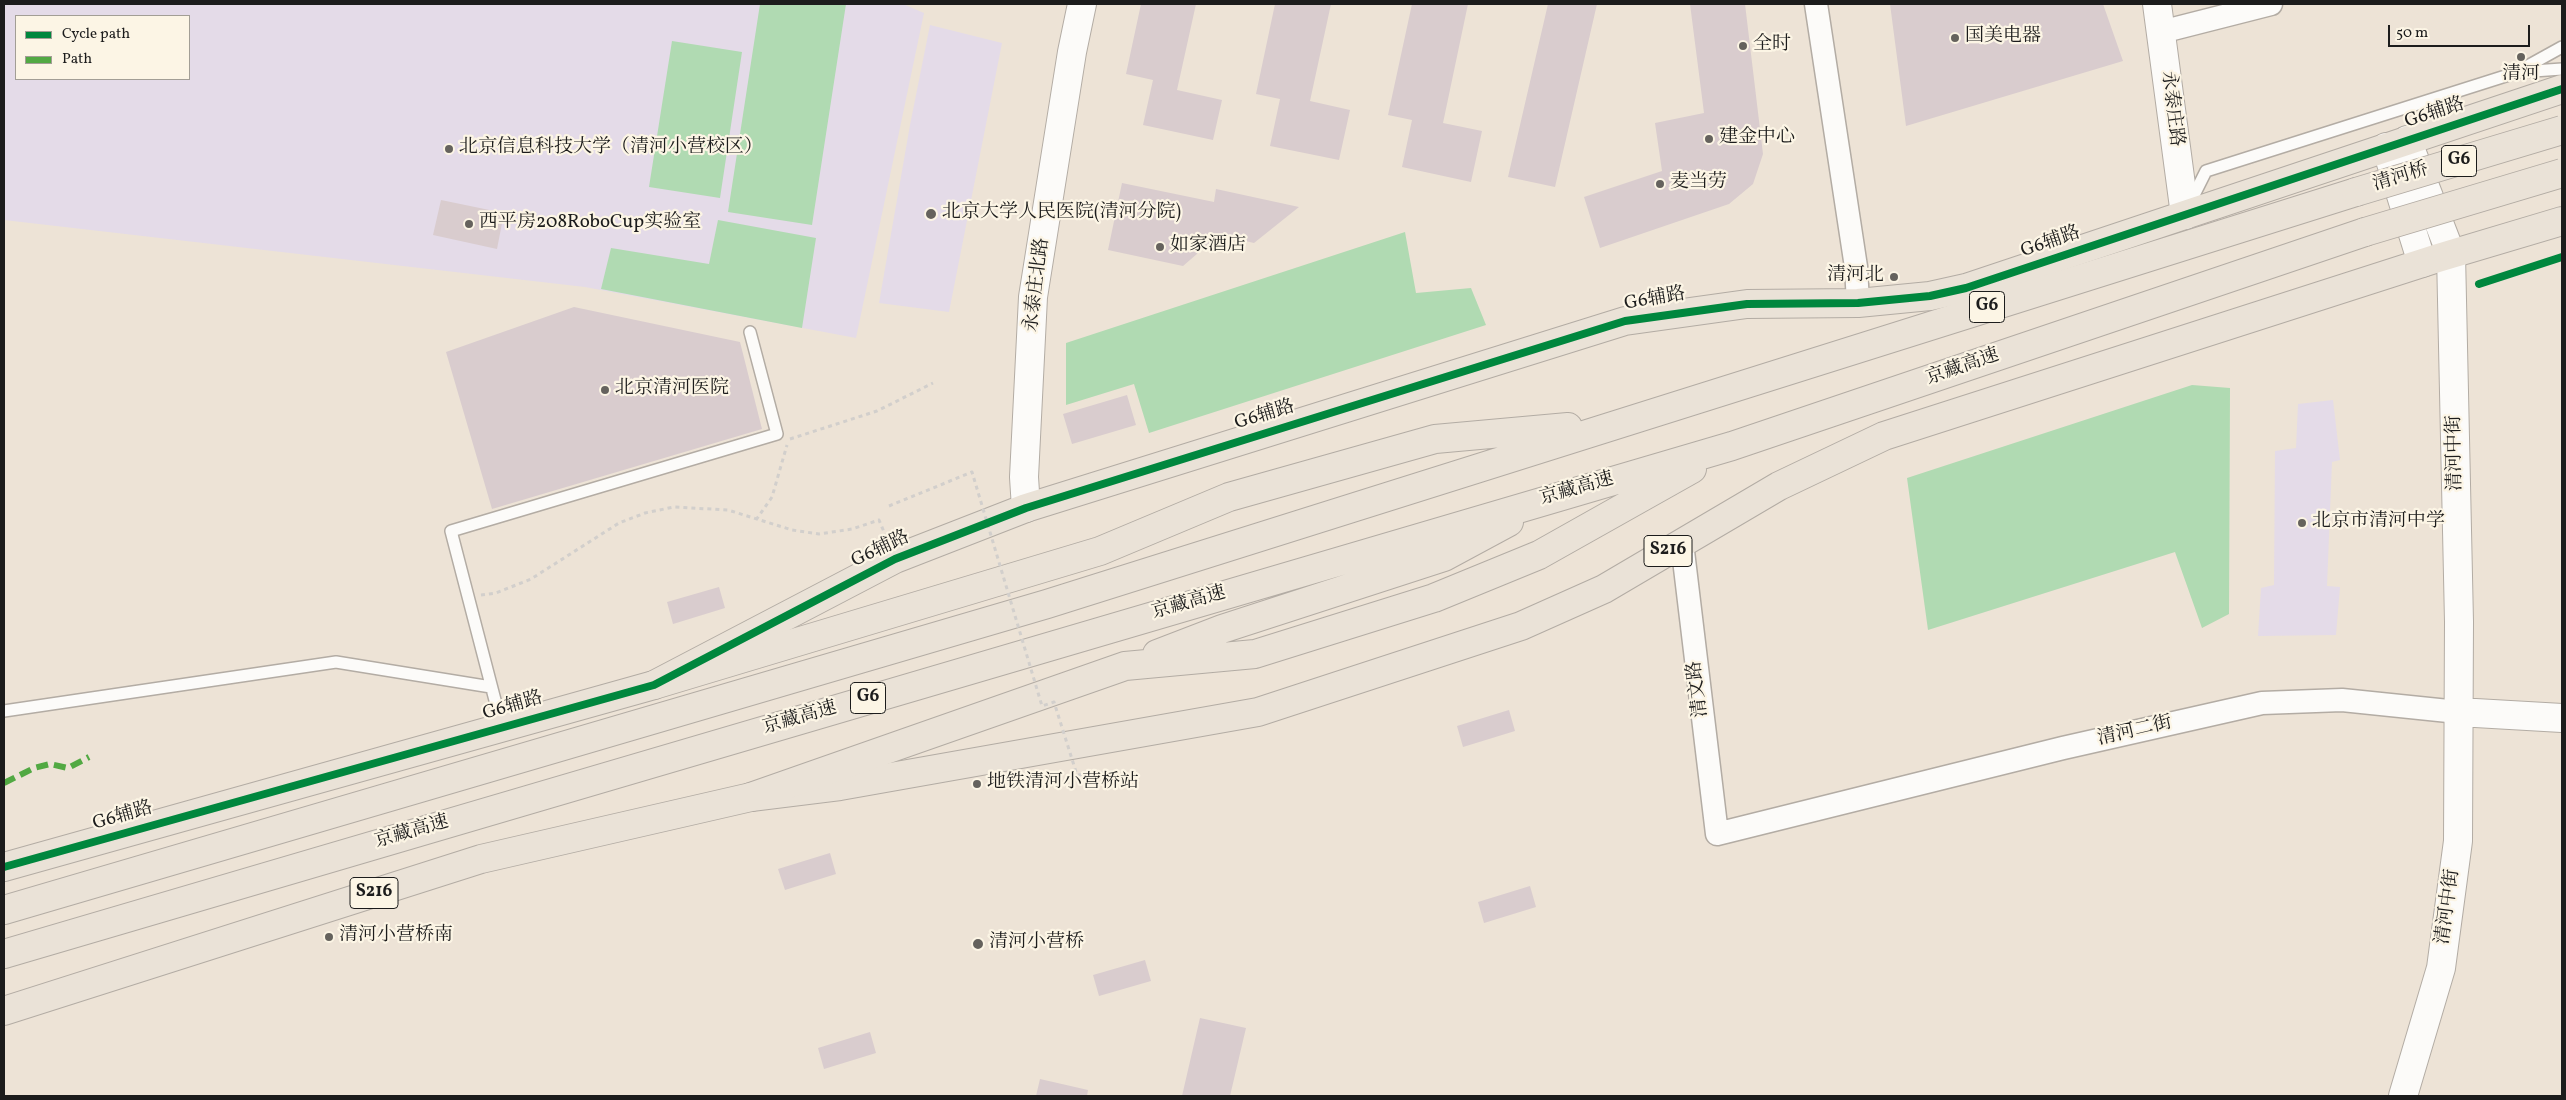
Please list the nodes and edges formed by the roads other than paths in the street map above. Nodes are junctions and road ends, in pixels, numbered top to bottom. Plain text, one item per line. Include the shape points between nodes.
1 (1082, 4) edge
2 (1816, 4) edge
3 (2157, 4) edge
4 (2271, 4) edge
5 (2161, 32) junction
6 (2562, 47) edge
7 (2562, 68) edge
8 (2515, 73) junction
9 (2562, 89) edge
10 (2562, 130) edge
11 (2397, 143) junction
12 (2562, 173) edge
13 (2185, 215) junction
14 (2562, 221) edge
15 (2437, 259) junction
16 (1858, 303) junction
17 (750, 332) dead end
18 (1619, 422) junction
19 (1732, 446) junction
20 (1552, 498) junction
21 (1026, 508) junction
22 (1682, 543) junction
23 (1126, 666) junction
24 (654, 685) junction
25 (491, 687) junction
26 (4, 711) edge
27 (2458, 712) junction
28 (2562, 718) edge
29 (502, 727) junction
30 (751, 797) junction
31 (1717, 834) joint
32 (4, 867) edge
33 (4, 910) edge
34 (4, 954) edge
35 (4, 1011) edge
36 (2403, 1096) edge

1 - 21 street, 永泰庄北路 via 1033,297 1024,477
2 - 16 street via 1856,267
3 - 5 street, 永泰庄路
4 - 5 street
5 - 13 street, 永泰庄路
6 - 8 lane
7 - 8 lane
8 - 13 lane via 2206,171
9 - 11 main road, G6辅路
10 - 18 main road, 清河桥 / G6, bridge
11 - 13 main road, G6辅路
11 - 15 street, 清河中街
12 - 19 main road, 京藏高速 / G6, bridge via 2365,232
13 - 16 main road, G6辅路 via 1966,288 1930,296
14 - 15 main road, S216
15 - 22 main road, S216 via 1884,436 1779,486
15 - 27 street, 清河中街 via 2449,622
16 - 21 main road, G6辅路 via 1747,304 1625,321
17 - 25 lane via 777,434 451,531
18 - 24 main road via 1435,439 1230,497 1100,551
18 - 33 main road, G6 via 1047,604
19 - 20 main road, 京藏高速 / G6
19 - 23 main road via 1539,556 1434,598 1255,654
20 - 23 main road via 1444,557 1222,629
20 - 34 main road, 京藏高速 / G6
21 - 24 main road, G6辅路 via 895,559
22 - 30 main road, S216 via 1604,589 1521,626 1258,712 840,786
22 - 31 street, 清文路
23 - 30 main road
24 - 29 main road, G6辅路
25 - 26 lane via 336,662
25 - 29 lane
27 - 28 street, 清河二街
27 - 31 street, 清河二街 via 2342,700 2262,703 2063,748
27 - 36 street, 清河中街 via 2458,841 2441,968
29 - 32 main road, G6辅路
30 - 35 main road, S216 via 481,859

